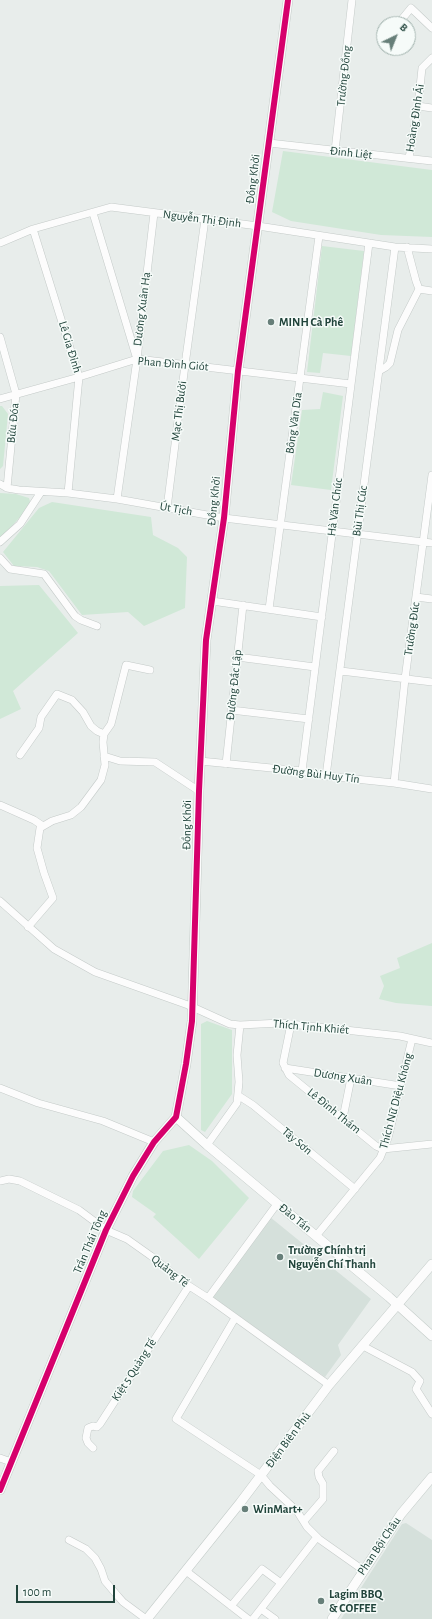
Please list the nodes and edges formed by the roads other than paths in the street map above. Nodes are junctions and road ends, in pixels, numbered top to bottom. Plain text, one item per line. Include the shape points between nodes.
1 (288, 0) edge
2 (352, 0) edge
3 (404, 16) edge
4 (432, 28) edge
5 (432, 58) edge
6 (418, 106) junction
7 (432, 108) edge
8 (269, 143) junction
9 (335, 151) junction
10 (409, 158) junction
11 (432, 161) edge
12 (93, 213) junction
13 (154, 213) junction
14 (205, 219) junction
15 (258, 226) junction
16 (33, 230) junction
17 (319, 236) junction
18 (369, 242) junction
19 (0, 243) edge
20 (394, 247) junction
21 (407, 247) junction
22 (432, 249) edge
23 (419, 288) junction
24 (432, 291) edge
25 (0, 337) edge
26 (136, 359) junction
27 (185, 364) junction
28 (238, 371) junction
29 (379, 371) junction
30 (79, 377) junction
31 (300, 378) junction
32 (351, 384) junction
33 (16, 394) junction
34 (0, 399) edge
35 (432, 475) edge
36 (3, 486) edge
37 (41, 492) junction
38 (68, 493) junction
39 (117, 499) junction
40 (167, 508) junction
41 (224, 518) junction
42 (281, 524) junction
43 (333, 530) junction
44 (356, 534) junction
45 (0, 542) edge
46 (423, 542) junction
47 (432, 543) edge
48 (0, 558) edge
49 (416, 597) junction
50 (432, 599) edge
51 (212, 601) junction
52 (243, 605) junction
53 (269, 609) junction
54 (322, 617) junction
55 (97, 626) dead end
56 (237, 656) junction
57 (315, 667) junction
58 (150, 670) dead end
59 (341, 672) junction
60 (405, 679) junction
61 (432, 682) edge
62 (231, 710) junction
63 (309, 719) junction
64 (104, 734) junction
65 (20, 755) dead end
66 (104, 756) junction
67 (200, 761) junction
68 (226, 764) junction
69 (302, 772) junction
70 (326, 776) junction
71 (394, 784) junction
72 (432, 789) edge
73 (199, 791) junction
74 (0, 805) edge
75 (43, 826) junction
76 (0, 901) edge
77 (28, 927) junction
78 (192, 1007) junction
79 (291, 1024) junction
80 (240, 1025) junction
81 (412, 1039) junction
82 (432, 1043) edge
83 (285, 1068) junction
84 (350, 1078) junction
85 (401, 1086) junction
86 (0, 1088) edge
87 (238, 1096) junction
88 (176, 1117) junction
89 (343, 1118) junction
90 (154, 1142) junction
91 (432, 1144) edge
92 (207, 1145) junction
93 (383, 1149) junction
94 (0, 1181) edge
95 (355, 1189) junction
96 (276, 1204) junction
97 (106, 1230) junction
98 (316, 1236) junction
99 (432, 1264) edge
100 (189, 1286) junction
101 (208, 1298) junction
102 (398, 1305) junction
103 (235, 1318) junction
104 (432, 1336) edge
105 (363, 1346) junction
106 (329, 1385) junction
107 (432, 1414) edge
108 (93, 1448) dead end
109 (334, 1451) dead end
110 (0, 1458) edge
111 (11, 1462) junction
112 (261, 1475) junction
113 (432, 1477) edge
114 (0, 1490) edge
115 (304, 1521) junction
116 (317, 1537) junction
117 (69, 1540) dead end
118 (363, 1570) junction
119 (186, 1571) junction
120 (281, 1583) junction
121 (231, 1606) junction
122 (261, 1609) junction
123 (147, 1619) edge
124 (248, 1619) edge
125 (253, 1619) edge
126 (275, 1619) edge
127 (332, 1619) edge

1 - 8 street, Đồng Khởi
2 - 9 street, Trường Đồng
3 - 4 street via 411,8
5 - 6 street, Hoàng Đình Ái via 422,68
6 - 7 street
6 - 10 street, Hoàng Đình Ái
8 - 9 street, Đinh Liệt
8 - 15 street, Đồng Khởi
9 - 10 street, Đinh Liệt
10 - 11 street, Đinh Liệt
12 - 13 street, Nguyễn Thị Định via 111,207
12 - 16 street, Nguyễn Thị Định
12 - 26 street
13 - 14 street, Nguyễn Thị Định
13 - 26 street, Dương Xuân Hạ
14 - 15 street, Nguyễn Thị Định
14 - 27 street, Mạc Thị Bưởi
15 - 17 street, Nguyễn Thị Định
15 - 28 street, Đồng Khởi
16 - 19 street, Nguyễn Thị Định
16 - 30 street, Lê Gia Đỉnh
17 - 18 street, Nguyễn Thị Định
17 - 31 street, Bông Văn Dĩa
18 - 20 street, Nguyễn Thị Định
18 - 32 street, Hà Văn Chúc
20 - 21 street, Nguyễn Thị Định
20 - 29 street, Bùi Thị Cúc
21 - 22 street, Nguyễn Thị Định
21 - 23 street
23 - 24 street
23 - 29 street via 398,330 390,363
25 - 33 street, Bửu Đóa
26 - 27 street, Phan Đình Giót
26 - 30 street, Phan Đình Giót
26 - 39 street, Dương Xuân Hạ
27 - 28 street, Phan Đình Giót
27 - 40 street, Mạc Thị Bưởi
28 - 31 street, Phan Đình Giót
28 - 41 street, Đồng Khởi
29 - 44 street, Bùi Thị Cúc
30 - 33 street, Phan Đình Giót
30 - 38 street, Lê Gia Đỉnh
31 - 32 street, Phan Đình Giót
31 - 42 street, Bông Văn Dĩa
32 - 43 street, Hà Văn Chúc
33 - 34 street, Phan Đình Giót
33 - 36 street, Bửu Đóa
35 - 46 street, Trường Đúc
36 - 37 street, Út Tịch
37 - 38 street, Út Tịch
37 - 45 street via 20,524
38 - 39 street, Út Tịch
39 - 40 street, Út Tịch
40 - 41 street, Út Tịch
41 - 42 street, Út Tịch
41 - 51 street, Đồng Khởi
42 - 43 street, Út Tịch
42 - 53 street, Bông Văn Dĩa
43 - 44 street, Út Tịch
43 - 54 street, Hà Văn Chúc
44 - 46 street, Út Tịch
44 - 59 street, Bùi Thị Cúc
46 - 47 street, Út Tịch
46 - 49 street, Trường Đúc
48 - 55 street via 10,569 44,574 75,616
49 - 50 street
49 - 60 street, Trường Đúc
51 - 52 street
51 - 67 street, Đồng Khởi via 206,640
52 - 53 street
52 - 56 street, Đường Đắc Lập
53 - 54 street
54 - 57 street, Hà Văn Chúc
56 - 57 street
56 - 62 street, Đường Đắc Lập
57 - 63 street, Hà Văn Chúc
58 - 64 street via 126,665 111,724
59 - 60 street
59 - 70 street, Bùi Thị Cúc
60 - 61 street
60 - 71 street, Trường Đúc
62 - 63 street
62 - 68 street, Đường Đắc Lập
63 - 69 street, Hà Văn Chúc
64 - 65 street via 91,726 72,700 57,694 41,717 39,728
64 - 66 street
66 - 73 street via 120,761 155,762
66 - 75 street via 105,765 101,780 82,807 71,815 52,820
67 - 68 street, Đường Bùi Huy Tín
67 - 73 street, Đồng Khởi
68 - 69 street, Đường Bùi Huy Tín
69 - 70 street, Đường Bùi Huy Tín
70 - 71 street, Đường Bùi Huy Tín
71 - 72 street, Đường Bùi Huy Tín
73 - 78 street, Đồng Khởi
74 - 75 street
75 - 77 street via 40,828 37,848 53,898
76 - 77 street, Thích Tịnh Khiết
77 - 78 street, Thích Tịnh Khiết via 54,949 95,972
78 - 80 street, Thích Tịnh Khiết via 230,1024
78 - 88 street via 186,1064
79 - 80 street, Thích Tịnh Khiết
79 - 81 street, Thích Tịnh Khiết
79 - 83 street via 284,1054
80 - 87 street via 237,1055
81 - 82 street, Thích Tịnh Khiết
81 - 85 street, Thích Nữ Diệu Không
83 - 84 street, Dương Xuân
83 - 89 street, Lê Đình Thám
84 - 85 street, Dương Xuân
84 - 89 street
85 - 93 street, Thích Nữ Diệu Không
86 - 90 street
87 - 92 street via 236,1106
87 - 95 street, Tây Sơn via 253,1104
88 - 90 street, Trần Thái Tông
88 - 92 street, Đào Tấn
89 - 93 street, Lê Đình Thám
90 - 97 street, Trần Thái Tông via 133,1176
91 - 93 street
92 - 96 street, Đào Tấn
93 - 95 street, Thích Nữ Diệu Không via 380,1158
94 - 97 street, Quảng Tế via 20,1180 79,1210
95 - 98 street, Thích Nữ Diệu Không
96 - 98 street, Đào Tấn
96 - 101 street
97 - 100 street, Quảng Tế via 151,1256
97 - 111 street, Trần Thái Tông
98 - 102 street, Đào Tấn
99 - 102 street, Điện Biên Phủ
100 - 101 street, Quảng Tế
100 - 108 street, Kiệt 5 Quảng Tế via 100,1424 88,1428 86,1438
101 - 103 street, Quảng Tế
102 - 104 street, Đào Tấn
102 - 105 street, Điện Biên Phủ
103 - 106 street, Quảng Tế
103 - 112 street via 176,1419
105 - 106 street, Điện Biên Phủ
105 - 107 street via 412,1372 420,1380 416,1389
106 - 112 street, Điện Biên Phủ
109 - 115 street via 318,1471 323,1498
110 - 111 street
111 - 114 street, Trần Thái Tông
112 - 115 street
112 - 119 street, Điện Biên Phủ
113 - 118 street, Phan Bội Châu via 400,1514
115 - 116 street
116 - 118 street
116 - 120 street
117 - 123 street via 95,1558 112,1590 123,1602
118 - 127 street, Phan Bội Châu
119 - 121 street
119 - 123 street, Điện Biên Phủ
120 - 121 street via 262,1569
120 - 122 street
121 - 124 street
122 - 125 street
122 - 126 street

